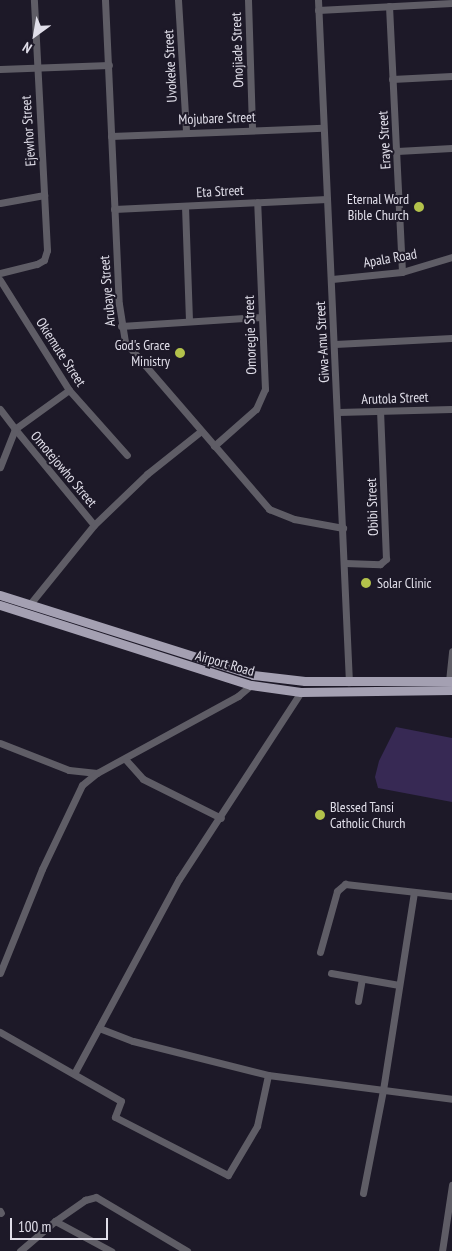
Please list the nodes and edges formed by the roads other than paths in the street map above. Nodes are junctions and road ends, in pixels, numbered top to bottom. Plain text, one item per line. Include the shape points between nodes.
1 (34, 0) edge
2 (105, 0) edge
3 (178, 0) edge
4 (248, 0) edge
5 (318, 0) edge
6 (452, 3) edge
7 (388, 6) junction
8 (318, 10) junction
9 (109, 65) junction
10 (37, 68) junction
11 (0, 69) edge
12 (452, 76) edge
13 (392, 79) junction
14 (323, 128) junction
15 (252, 129) junction
16 (186, 131) junction
17 (112, 136) junction
18 (452, 148) edge
19 (397, 150) junction
20 (44, 195) junction
21 (327, 199) junction
22 (257, 202) junction
23 (0, 203) edge
24 (185, 206) junction
25 (114, 209) junction
26 (452, 257) edge
27 (402, 272) junction
28 (0, 273) edge
29 (332, 279) junction
30 (0, 280) edge
31 (262, 317) junction
32 (189, 320) junction
33 (121, 326) junction
34 (452, 338) edge
35 (335, 344) junction
36 (69, 390) junction
37 (0, 409) edge
38 (452, 409) edge
39 (380, 411) junction
40 (338, 412) junction
41 (15, 429) junction
42 (201, 431) junction
43 (214, 446) junction
44 (127, 455) dead end
45 (0, 467) edge
46 (94, 525) junction
47 (343, 528) junction
48 (345, 563) junction
49 (0, 595) edge
50 (30, 604) junction
51 (0, 605) edge
52 (157, 644) junction
53 (452, 651) edge
54 (153, 656) junction
55 (350, 682) junction
56 (451, 684) edge
57 (251, 685) junction
58 (300, 692) junction
59 (0, 743) edge
60 (126, 760) junction
61 (97, 774) junction
62 (221, 818) junction
63 (414, 892) junction
64 (452, 896) edge
65 (320, 952) dead end
66 (0, 973) edge
67 (331, 973) dead end
68 (362, 979) junction
69 (399, 985) junction
70 (358, 1002) dead end
71 (99, 1028) junction
72 (0, 1032) edge
73 (75, 1072) junction
74 (268, 1075) junction
75 (383, 1090) junction
76 (452, 1099) edge
77 (452, 1185) edge
78 (362, 1193) dead end
79 (55, 1221) junction
80 (20, 1251) edge
81 (111, 1251) edge
82 (187, 1251) edge
83 (442, 1251) edge

1 - 10 street, Ejewhor Street
2 - 9 street, Arubaye Street
3 - 16 street, Uvokeke Street
4 - 15 street, Onojiade Street
5 - 8 street, Giwa-Amu Street
6 - 7 street
7 - 8 street
7 - 13 street, Eraye Street
8 - 14 street, Giwa-Amu Street
9 - 10 street
9 - 17 street, Arubaye Street
10 - 11 street
10 - 20 street, Ejewhor Street
12 - 13 street
13 - 19 street, Eraye Street
14 - 15 street, Mojubare Street
14 - 21 street, Giwa-Amu Street
15 - 16 street, Mojubare Street
16 - 17 street, Mojubare Street
17 - 25 street, Arubaye Street
18 - 19 street
19 - 27 street, Eraye Street
20 - 23 street
20 - 28 street, Ejewhor Street via 44,260
21 - 22 street, Eta Street
21 - 29 street, Giwa-Amu Street
22 - 24 street, Eta Street
22 - 31 street, Omoregie Street
24 - 25 street, Eta Street
24 - 32 street
25 - 33 street, Arubaye Street
26 - 27 street, Apala Road
27 - 29 street, Apala Road
29 - 35 street, Giwa-Amu Street
30 - 36 street, Okiemute Street
31 - 32 street
31 - 43 street, Omoregie Street via 263,400
32 - 33 street
33 - 42 street, Arubaye Street via 125,342 140,362
34 - 35 street
35 - 40 street, Giwa-Amu Street
36 - 41 street
36 - 44 street, Okiemute Street
37 - 41 street, Omotejowho Street
38 - 39 street, Arutola Street
39 - 40 street, Arutola Street
39 - 48 street, Obibi Street via 386,559 380,564
40 - 47 street, Giwa-Amu Street
41 - 45 street
41 - 46 street, Omotejowho Street
42 - 43 street, Arubaye Street
42 - 46 street via 147,474
43 - 47 street, Arubaye Street via 269,509 294,519
46 - 50 street
47 - 48 street, Giwa-Amu Street
48 - 55 street, Giwa-Amu Street
49 - 50 main road, Airport Road
50 - 52 main road, Airport Road
51 - 54 main road, Airport Road
52 - 54 main road
52 - 55 main road, Airport Road via 253,675
53 - 56 street
54 - 57 main road, Airport Road
55 - 56 main road, Airport Road
56 - 58 main road, Airport Road
57 - 58 main road, Airport Road
57 - 60 street via 238,696
58 - 62 street
59 - 61 street via 68,770
60 - 61 street
60 - 62 street via 143,779
61 - 66 street via 82,786 42,869
62 - 71 street via 179,879
63 - 64 street
63 - 65 street via 345,884 337,891
63 - 69 street
67 - 68 street
68 - 69 street
68 - 70 street
69 - 75 street
71 - 73 street
71 - 74 street via 133,1041
72 - 73 street
73 - 74 street via 121,1101 115,1117 228,1175 257,1126
74 - 75 street
75 - 76 street
75 - 78 street
77 - 83 street
79 - 80 street
79 - 81 street
79 - 82 street via 85,1200 96,1197

